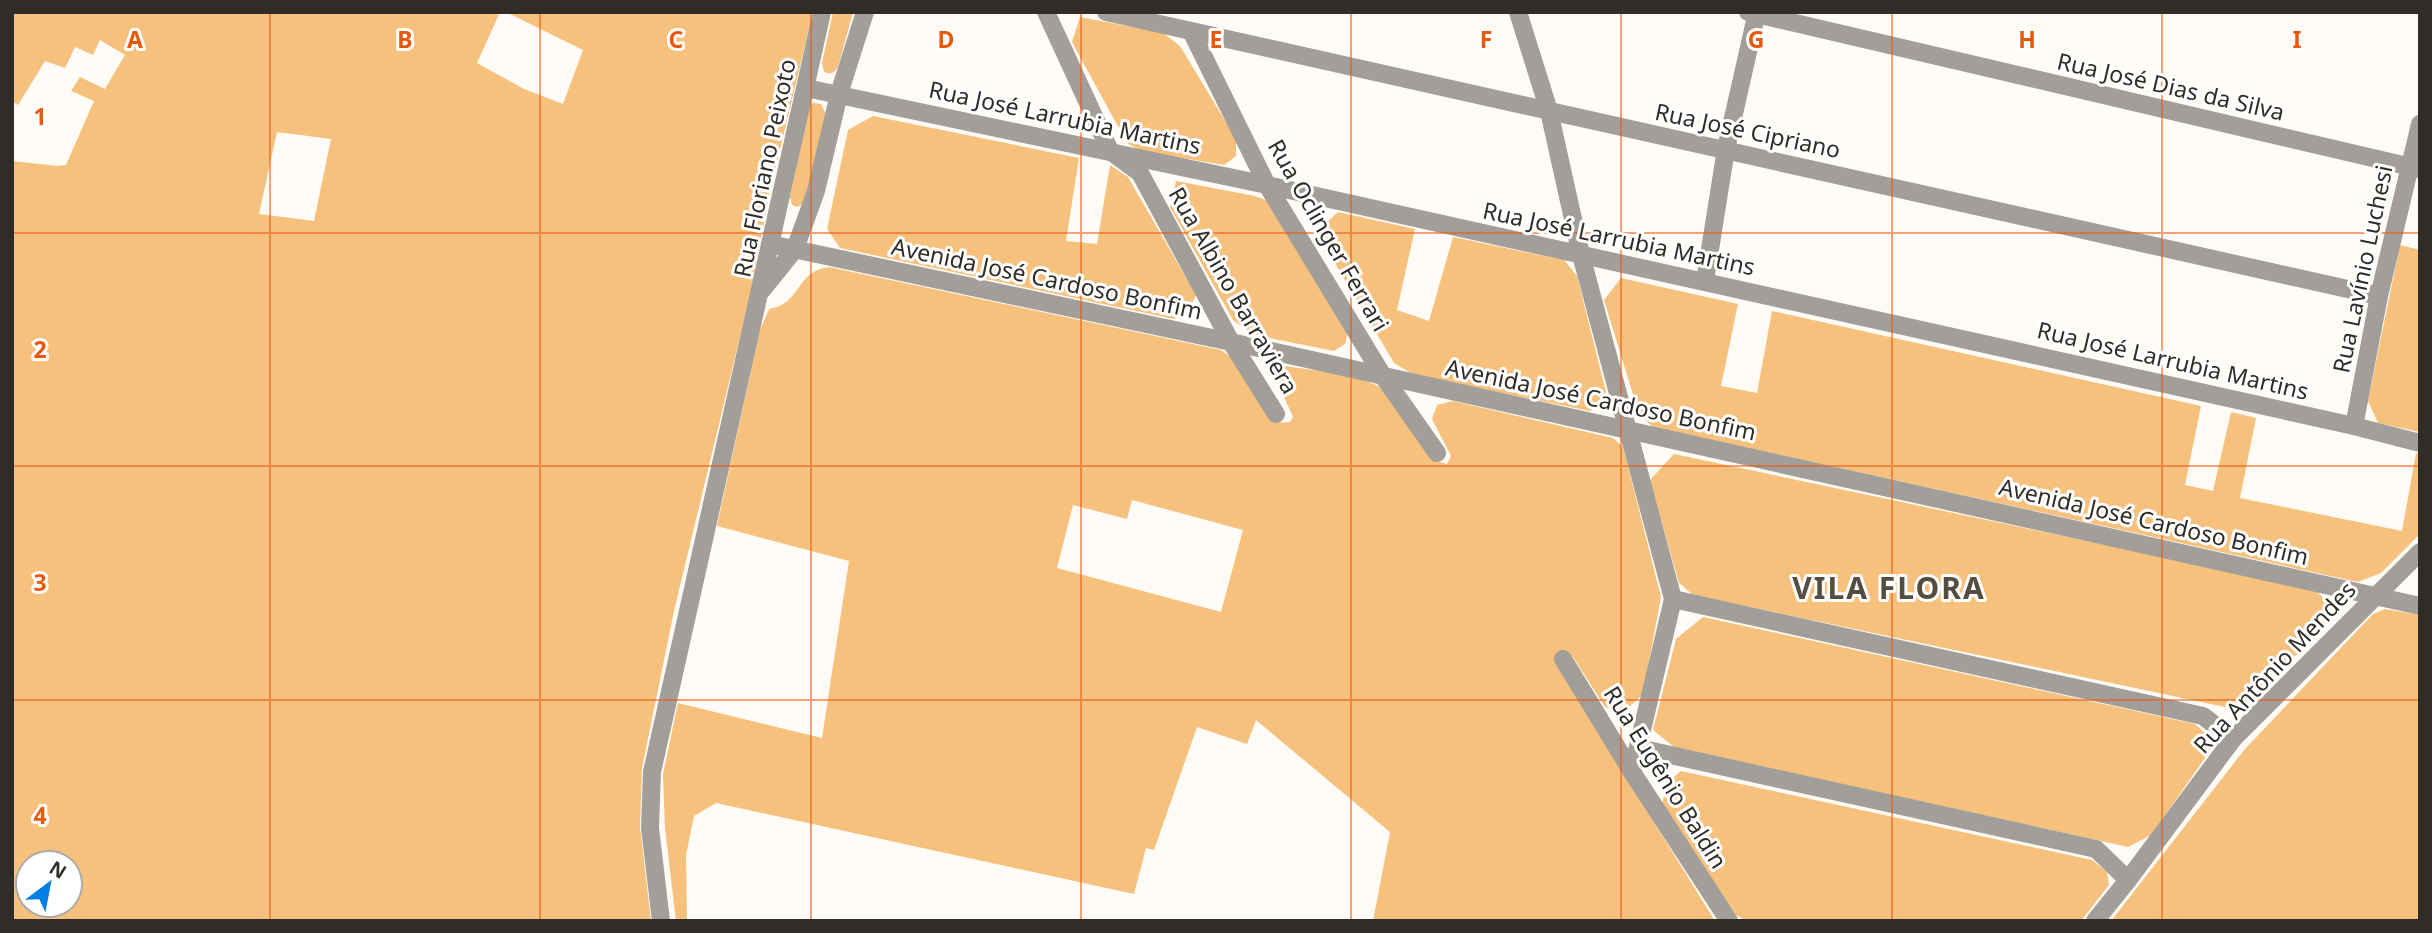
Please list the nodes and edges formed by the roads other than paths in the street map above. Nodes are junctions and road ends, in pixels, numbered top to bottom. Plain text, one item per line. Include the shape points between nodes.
1 (822, 12) edge
2 (866, 12) edge
3 (1046, 12) edge
4 (1106, 12) edge
5 (1518, 12) edge
6 (1754, 13) edge
7 (1192, 33) junction
8 (806, 88) junction
9 (839, 94) junction
10 (1549, 111) junction
11 (2420, 124) edge
12 (1726, 149) junction
13 (1110, 151) junction
14 (2414, 168) edge
15 (1267, 185) junction
16 (770, 244) junction
17 (795, 249) junction
18 (1581, 255) junction
19 (1704, 281) junction
20 (760, 293) junction
21 (2379, 296) junction
22 (1231, 342) junction
23 (1383, 376) junction
24 (1276, 414) dead end
25 (2354, 426) junction
26 (1629, 430) junction
27 (2420, 443) edge
28 (1437, 453) dead end
29 (2420, 552) edge
30 (2375, 596) junction
31 (1673, 599) junction
32 (2420, 606) edge
33 (1563, 659) dead end
34 (2233, 739) junction
35 (1639, 748) junction
36 (1632, 772) junction
37 (2128, 880) junction
38 (661, 921) edge
39 (1729, 921) edge
40 (2095, 921) edge

1 - 8 street, Rua Floriano Peixoto
2 - 9 street, Rua Floriano Peixoto
3 - 13 street, Rua Albino Barraviera
4 - 7 street, Rua José Cipriano
5 - 10 street
6 - 12 street
6 - 14 street, Rua José Dias da Silva
7 - 10 street, Rua José Cipriano
7 - 15 street, Rua Oclinger Ferrari
8 - 9 street, Rua José Larrubia Martins
8 - 16 street, Rua Floriano Peixoto
9 - 13 street, Rua José Larrubia Martins
9 - 17 street, Rua Floriano Peixoto via 816,191
10 - 12 street, Rua José Cipriano
10 - 18 street
11 - 14 street, Rua Lavínio Luchesi
12 - 19 street
12 - 21 street, Rua José Cipriano
13 - 15 street, Rua José Larrubia Martins
13 - 22 street, Rua Albino Barraviera via 1140,173
14 - 21 street, Rua Lavínio Luchesi
15 - 18 street, Rua José Larrubia Martins
15 - 23 street, Rua Oclinger Ferrari
16 - 17 street, Avenida José Cardoso Bonfim
16 - 20 street, Rua Floriano Peixoto
17 - 20 street, Rua Floriano Peixoto
17 - 22 street, Avenida José Cardoso Bonfim
18 - 19 street, Rua José Larrubia Martins
18 - 26 street
19 - 25 street, Rua José Larrubia Martins
20 - 38 street via 652,772 650,828
21 - 25 street, Rua Lavínio Luchesi
22 - 23 street, Avenida José Cardoso Bonfim
22 - 24 street, Rua Albino Barraviera
23 - 26 street, Avenida José Cardoso Bonfim
23 - 28 street, Rua Oclinger Ferrari
25 - 27 street, Rua José Larrubia Martins
26 - 30 street, Avenida José Cardoso Bonfim
26 - 31 street
29 - 30 street, Rua Antônio Mendes
30 - 32 street, Avenida José Cardoso Bonfim
30 - 34 street, Rua Antônio Mendes
31 - 34 street via 2203,716
31 - 35 street
33 - 36 street, Rua Eugênio Baldin
34 - 37 street, Rua Antônio Mendes
35 - 36 street
35 - 37 street via 2096,849
36 - 39 street, Rua Eugênio Baldin
37 - 40 street, Rua Antônio Mendes

